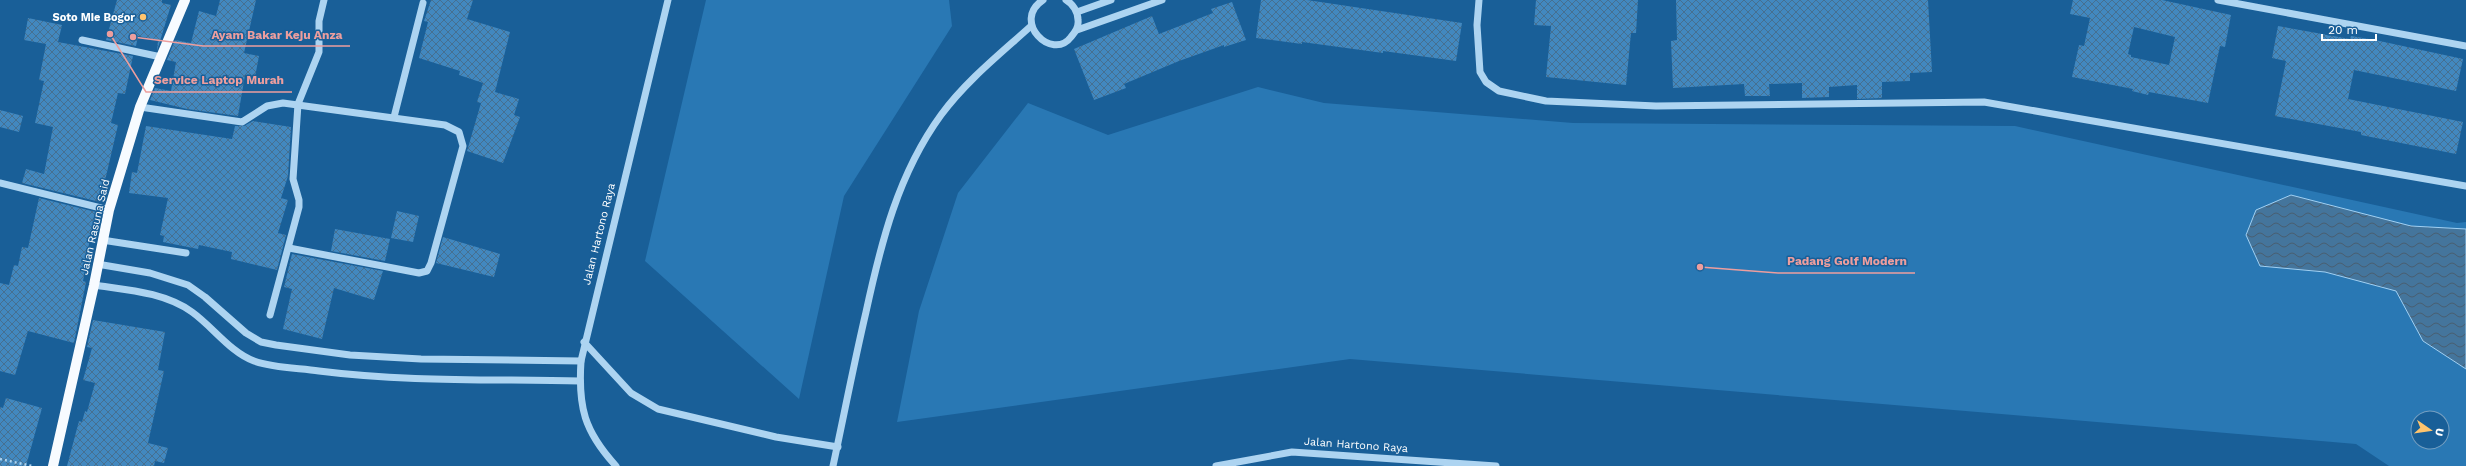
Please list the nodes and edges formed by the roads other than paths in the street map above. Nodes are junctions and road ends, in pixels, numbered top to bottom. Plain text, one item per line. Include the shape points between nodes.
1 (185, 0) edge
2 (324, 0) edge
3 (668, 0) edge
4 (1043, 0) edge
5 (1066, 0) edge
6 (1111, 0) edge
7 (1162, 0) edge
8 (1479, 0) edge
9 (2218, 0) edge
10 (423, 3) dead end
11 (1077, 12) junction
12 (1031, 26) junction
13 (1077, 30) junction
14 (82, 40) dead end
15 (2466, 46) edge
16 (160, 57) junction
17 (298, 104) junction
18 (140, 107) junction
19 (394, 116) junction
20 (0, 182) edge
21 (2466, 186) edge
22 (109, 210) junction
23 (102, 240) junction
24 (289, 248) junction
25 (186, 253) dead end
26 (97, 264) junction
27 (94, 285) junction
28 (270, 315) dead end
29 (584, 342) junction
30 (581, 361) junction
31 (580, 381) junction
32 (838, 447) junction
33 (53, 466) edge
34 (616, 466) edge
35 (833, 466) edge
36 (1216, 466) edge
37 (1496, 466) edge

1 - 16 main road, Jalan Rasuna Said
2 - 17 street via 319,21 319,52
3 - 29 street, Jalan Hartono Raya
4 - 12 street via 1037,4 1032,14
5 - 11 street
6 - 11 street
7 - 13 street
8 - 21 street via 1477,25 1480,72 1486,82 1499,91 1546,101 1656,106 1984,102
9 - 15 street
10 - 19 street
11 - 13 street
12 - 13 street via 1037,37 1046,43 1059,44 1069,40
12 - 32 street via 968,84 942,114 928,135 892,208 880,246
14 - 16 street
16 - 18 main road, Jalan Rasuna Said
17 - 18 street via 267,106 247,120 237,122
17 - 19 street
17 - 24 street via 293,180 299,200
18 - 22 main road, Jalan Rasuna Said
19 - 24 street via 445,124 454,128 462,137 463,146 447,209 431,263 426,271 419,273
20 - 22 street
22 - 23 main road, Jalan Rasuna Said
23 - 25 street
23 - 26 main road, Jalan Rasuna Said
24 - 28 street
26 - 27 main road, Jalan Rasuna Said
26 - 30 street via 150,273 188,285 246,333 261,342 350,354 421,359
27 - 31 street via 145,293 179,304 234,349 253,361 272,366 348,375 421,379
27 - 33 main road, Jalan Rasuna Said
29 - 30 street, Jalan Hartono Raya
29 - 32 street via 631,393 658,409 776,437
30 - 31 street, Jalan Hartono Raya
31 - 34 street, Jalan Hartono Raya via 581,406 588,426 603,451
32 - 35 street
36 - 37 street, Jalan Hartono Raya via 1292,452

